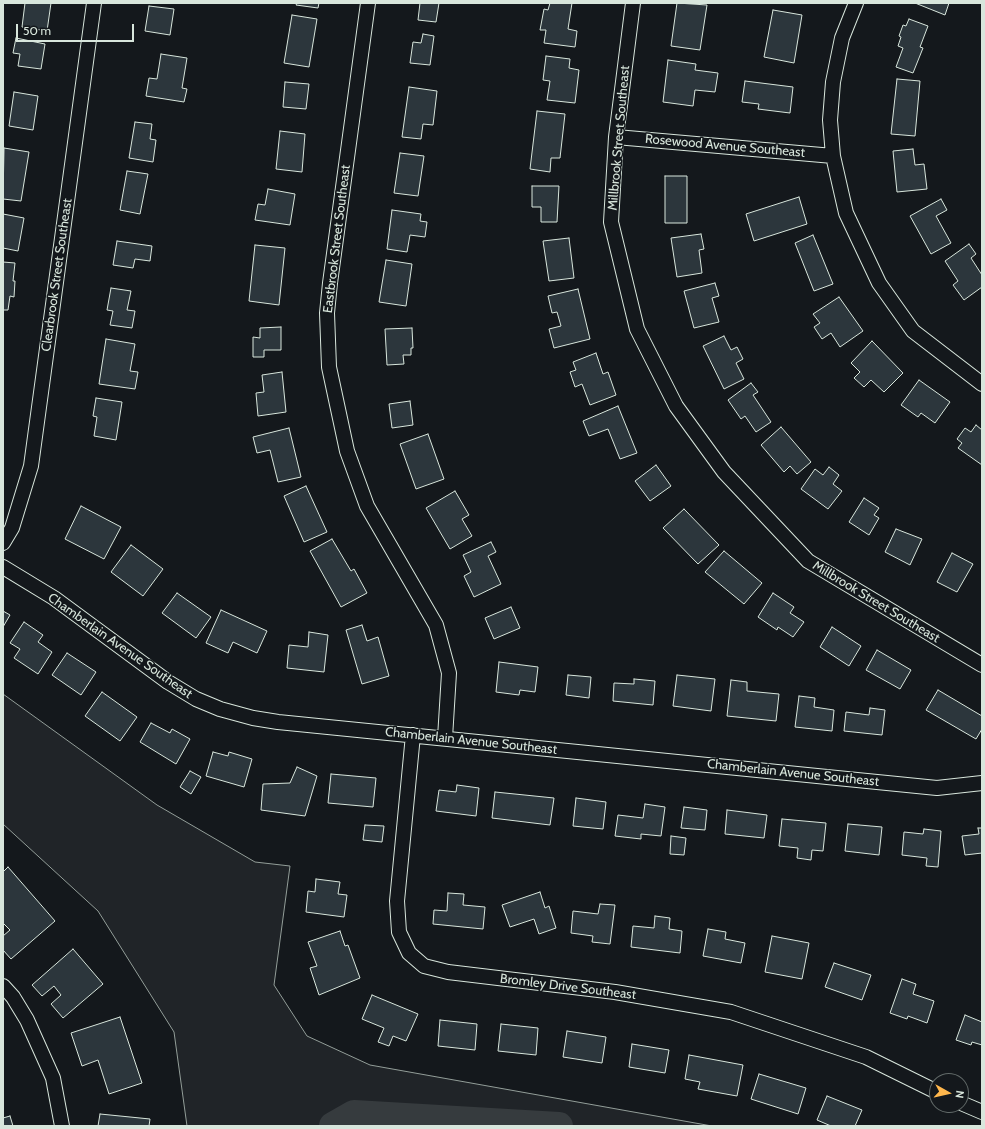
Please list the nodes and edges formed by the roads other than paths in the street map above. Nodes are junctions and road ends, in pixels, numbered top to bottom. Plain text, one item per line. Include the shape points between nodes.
1 (94, 3) edge
2 (368, 3) edge
3 (633, 3) edge
4 (856, 3) edge
5 (616, 136) junction
6 (833, 156) junction
7 (982, 384) edge
8 (3, 543) edge
9 (3, 567) edge
10 (982, 665) edge
11 (413, 735) junction
12 (445, 738) junction
13 (982, 783) edge
14 (3, 986) edge
15 (929, 1088) edge
16 (969, 1106) edge
17 (982, 1112) edge
18 (62, 1126) edge

1 - 8 street, Clearbrook Street Southeast via 30,466 12,528
2 - 12 street, Eastbrook Street Southeast via 330,283 327,313 329,367 347,451 367,506 436,625 449,673
3 - 5 street, Millbrook Street Southeast
4 - 6 street via 842,38 833,82 830,120
5 - 6 street, Rosewood Avenue Southeast
5 - 10 street, Millbrook Street Southeast via 611,222 637,329 676,406 724,472 808,561
6 - 7 street via 846,213 879,283 913,331
9 - 11 street, Chamberlain Avenue Southeast via 54,598 168,682 196,699 220,709 278,722
11 - 12 street, Chamberlain Avenue Southeast
11 - 15 street, Bromley Drive Southeast via 397,901 399,932 409,953 424,966 448,972 615,992 731,1012 866,1057
12 - 13 street, Chamberlain Avenue Southeast via 938,788
14 - 18 street via 27,1020 53,1078
16 - 17 street

